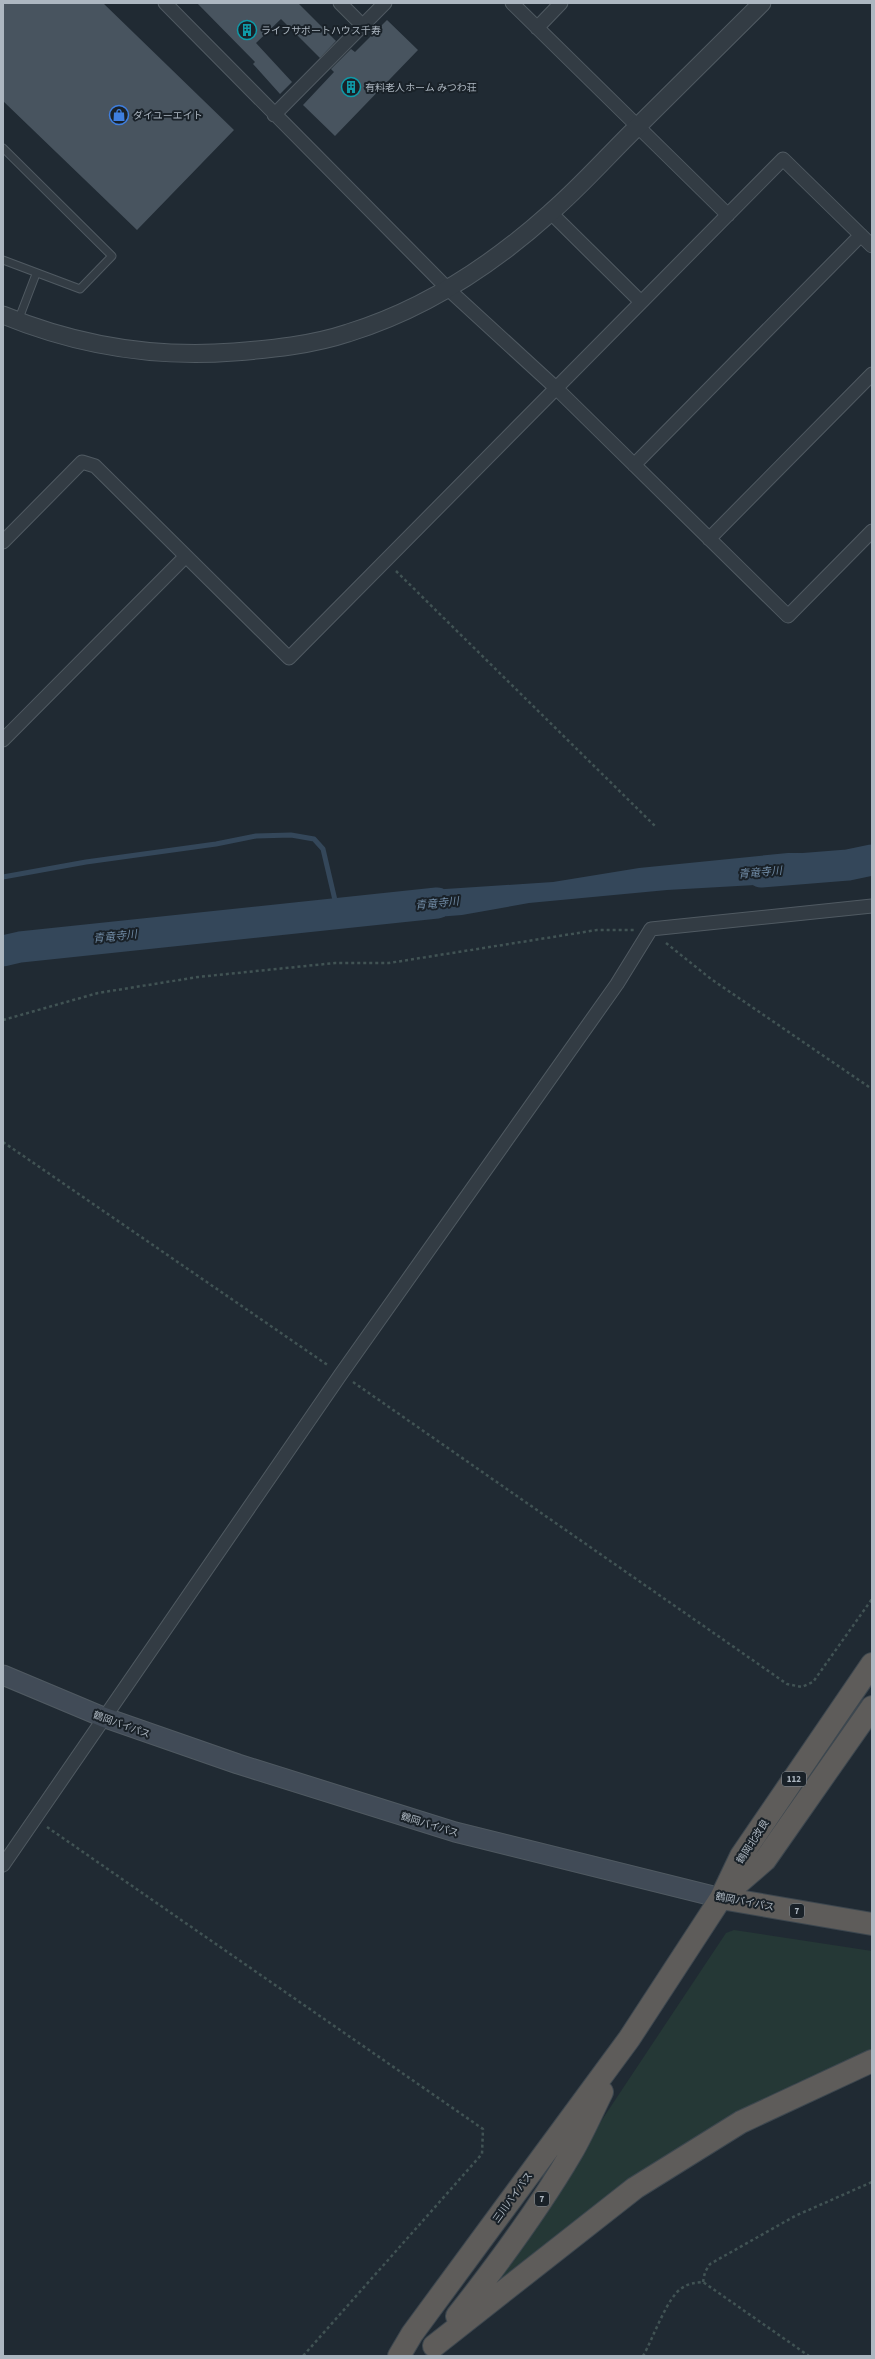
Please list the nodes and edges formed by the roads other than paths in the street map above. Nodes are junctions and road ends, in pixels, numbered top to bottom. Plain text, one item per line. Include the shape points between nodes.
1 (165, 3) edge
2 (340, 3) edge
3 (385, 3) edge
4 (512, 3) edge
5 (561, 3) edge
6 (762, 3) edge
7 (363, 26) junction
8 (537, 28) junction
9 (274, 115) junction
10 (638, 126) junction
11 (3, 148) edge
12 (551, 213) junction
13 (728, 215) junction
14 (861, 235) junction
15 (872, 246) edge
16 (3, 260) edge
17 (36, 274) junction
18 (448, 289) junction
19 (641, 302) junction
20 (10, 318) edge
21 (872, 374) edge
22 (556, 388) junction
23 (634, 465) junction
24 (872, 531) edge
25 (709, 539) junction
26 (3, 542) edge
27 (186, 556) junction
28 (3, 740) edge
29 (872, 906) edge
30 (872, 1664) edge
31 (3, 1675) edge
32 (872, 1707) edge
33 (103, 1718) junction
34 (3, 1865) edge
35 (721, 1898) junction
36 (872, 1924) edge
37 (629, 2040) junction
38 (872, 2061) edge
39 (429, 2351) edge
40 (399, 2356) edge

1 - 9 street
2 - 7 street
3 - 7 street
4 - 8 street
5 - 8 street
6 - 10 street
7 - 9 street
8 - 10 street
9 - 18 street
10 - 12 street
10 - 13 street
11 - 17 lane via 112,256 80,288
12 - 18 street
12 - 19 street
13 - 14 street via 783,159
13 - 19 street
14 - 15 street
14 - 23 street
16 - 17 lane
17 - 20 lane
18 - 20 street via 348,333 303,344 251,351 202,354 109,346 56,334
18 - 22 street
19 - 22 street
21 - 25 street
22 - 23 street
22 - 27 street via 289,658
23 - 25 street
24 - 25 street via 788,616
26 - 27 street via 82,462 95,466
27 - 28 street
29 - 33 street via 650,929 617,984 341,1374
30 - 35 highway, 鶴岡北改良 / 112 via 741,1856
31 - 33 main road, 鶴岡バイパス
32 - 35 highway, 鶴岡北改良 / 112 via 765,1860
33 - 34 street
33 - 35 main road, 鶴岡バイパス via 238,1764 455,1832
35 - 36 highway, 鶴岡バイパス / 7
35 - 37 highway, 三川バイパス / 7
37 - 39 highway, 三川バイパス / 7 via 573,2151 553,2183 484,2282
37 - 40 highway, 三川バイパス / 7 via 430,2309
38 - 39 highway via 741,2122 635,2188

